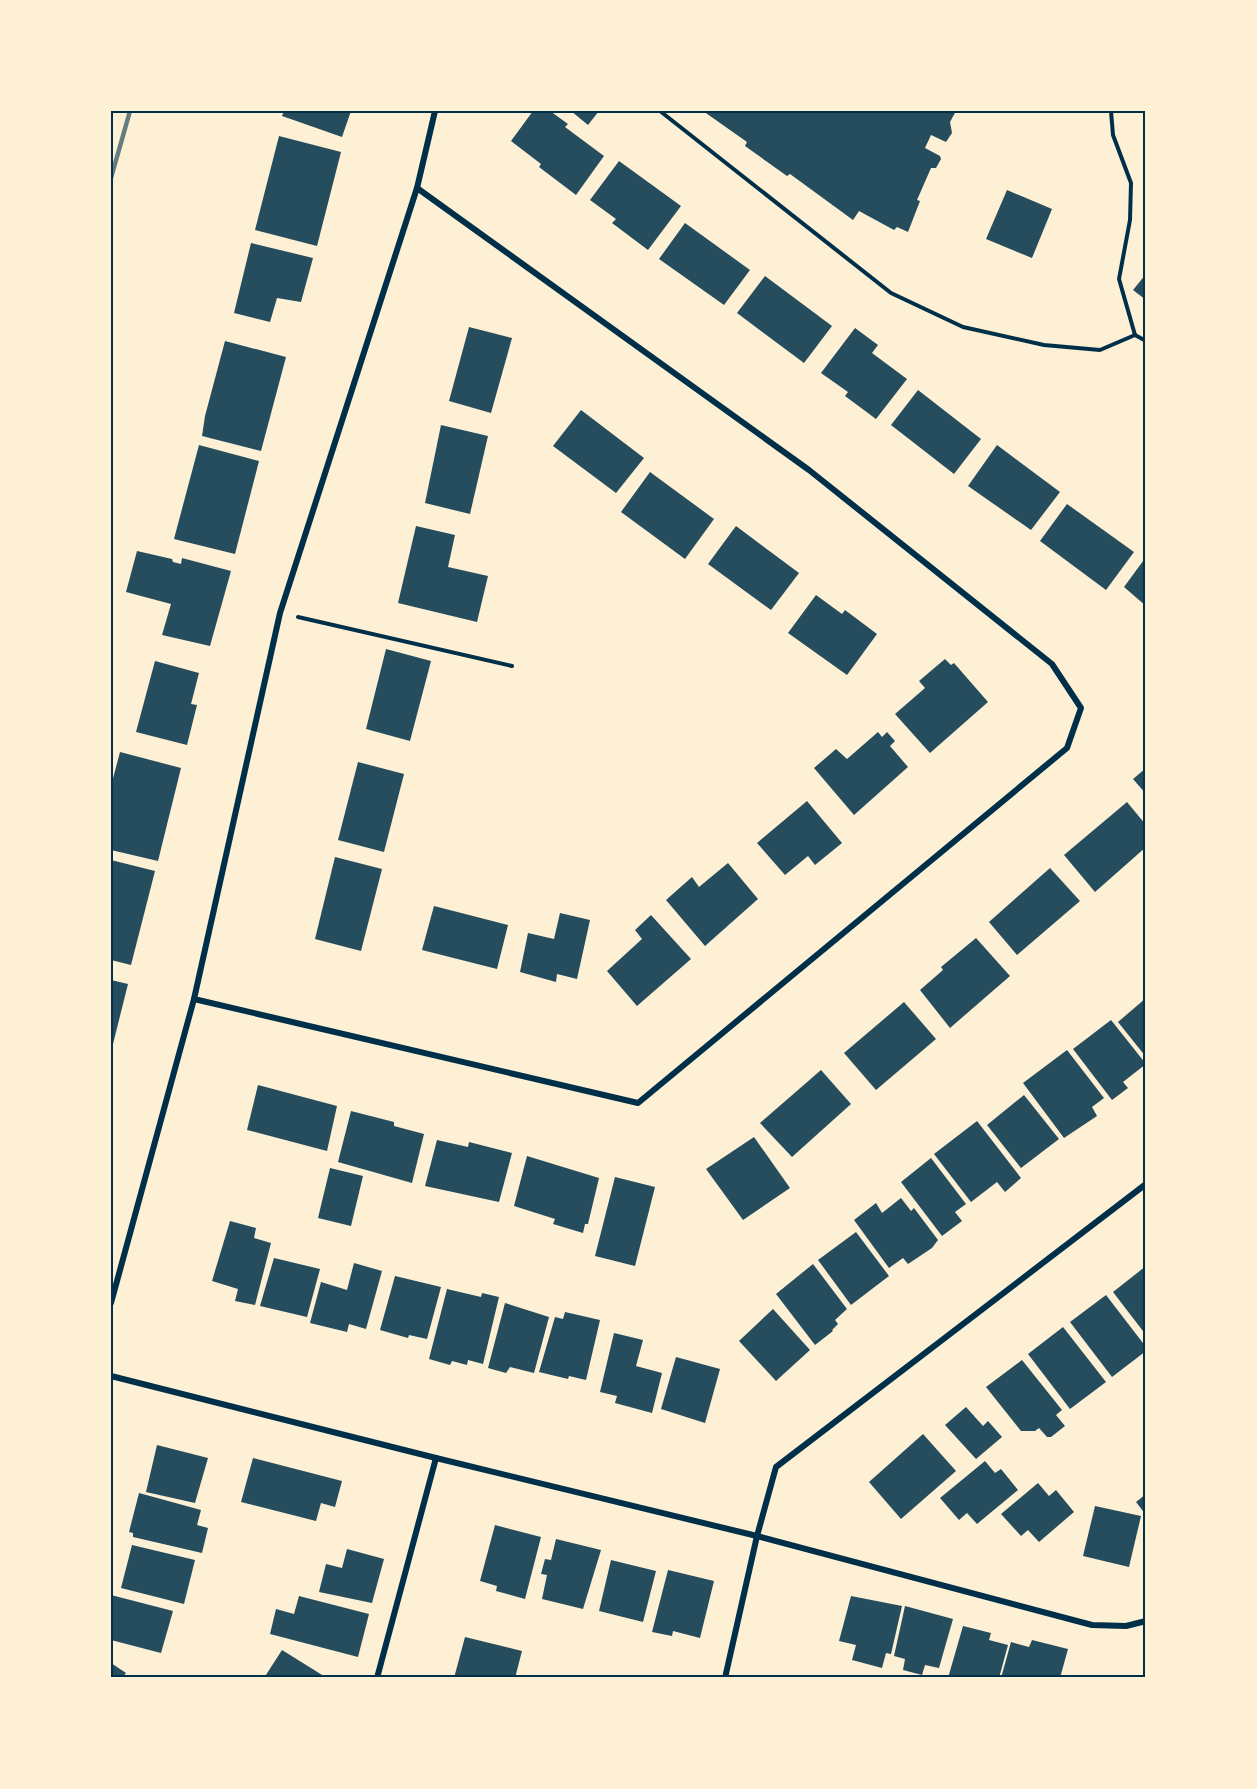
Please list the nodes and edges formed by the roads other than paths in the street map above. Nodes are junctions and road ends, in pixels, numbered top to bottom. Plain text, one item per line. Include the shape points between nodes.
1 (435, 111) edge
2 (417, 188) junction
3 (194, 999) junction
4 (1146, 1184) edge
5 (111, 1303) edge
6 (111, 1376) edge
7 (436, 1458) junction
8 (757, 1536) junction
9 (1146, 1621) edge
10 (377, 1678) edge
11 (725, 1678) edge

1 - 2 street
2 - 3 street via 280,613
2 - 3 street via 809,470 1052,664 1081,708 1067,748 639,1103
3 - 5 street
4 - 8 street via 776,1467
6 - 7 street
7 - 8 street
7 - 10 street
8 - 9 street via 1092,1625 1126,1626
8 - 11 street

